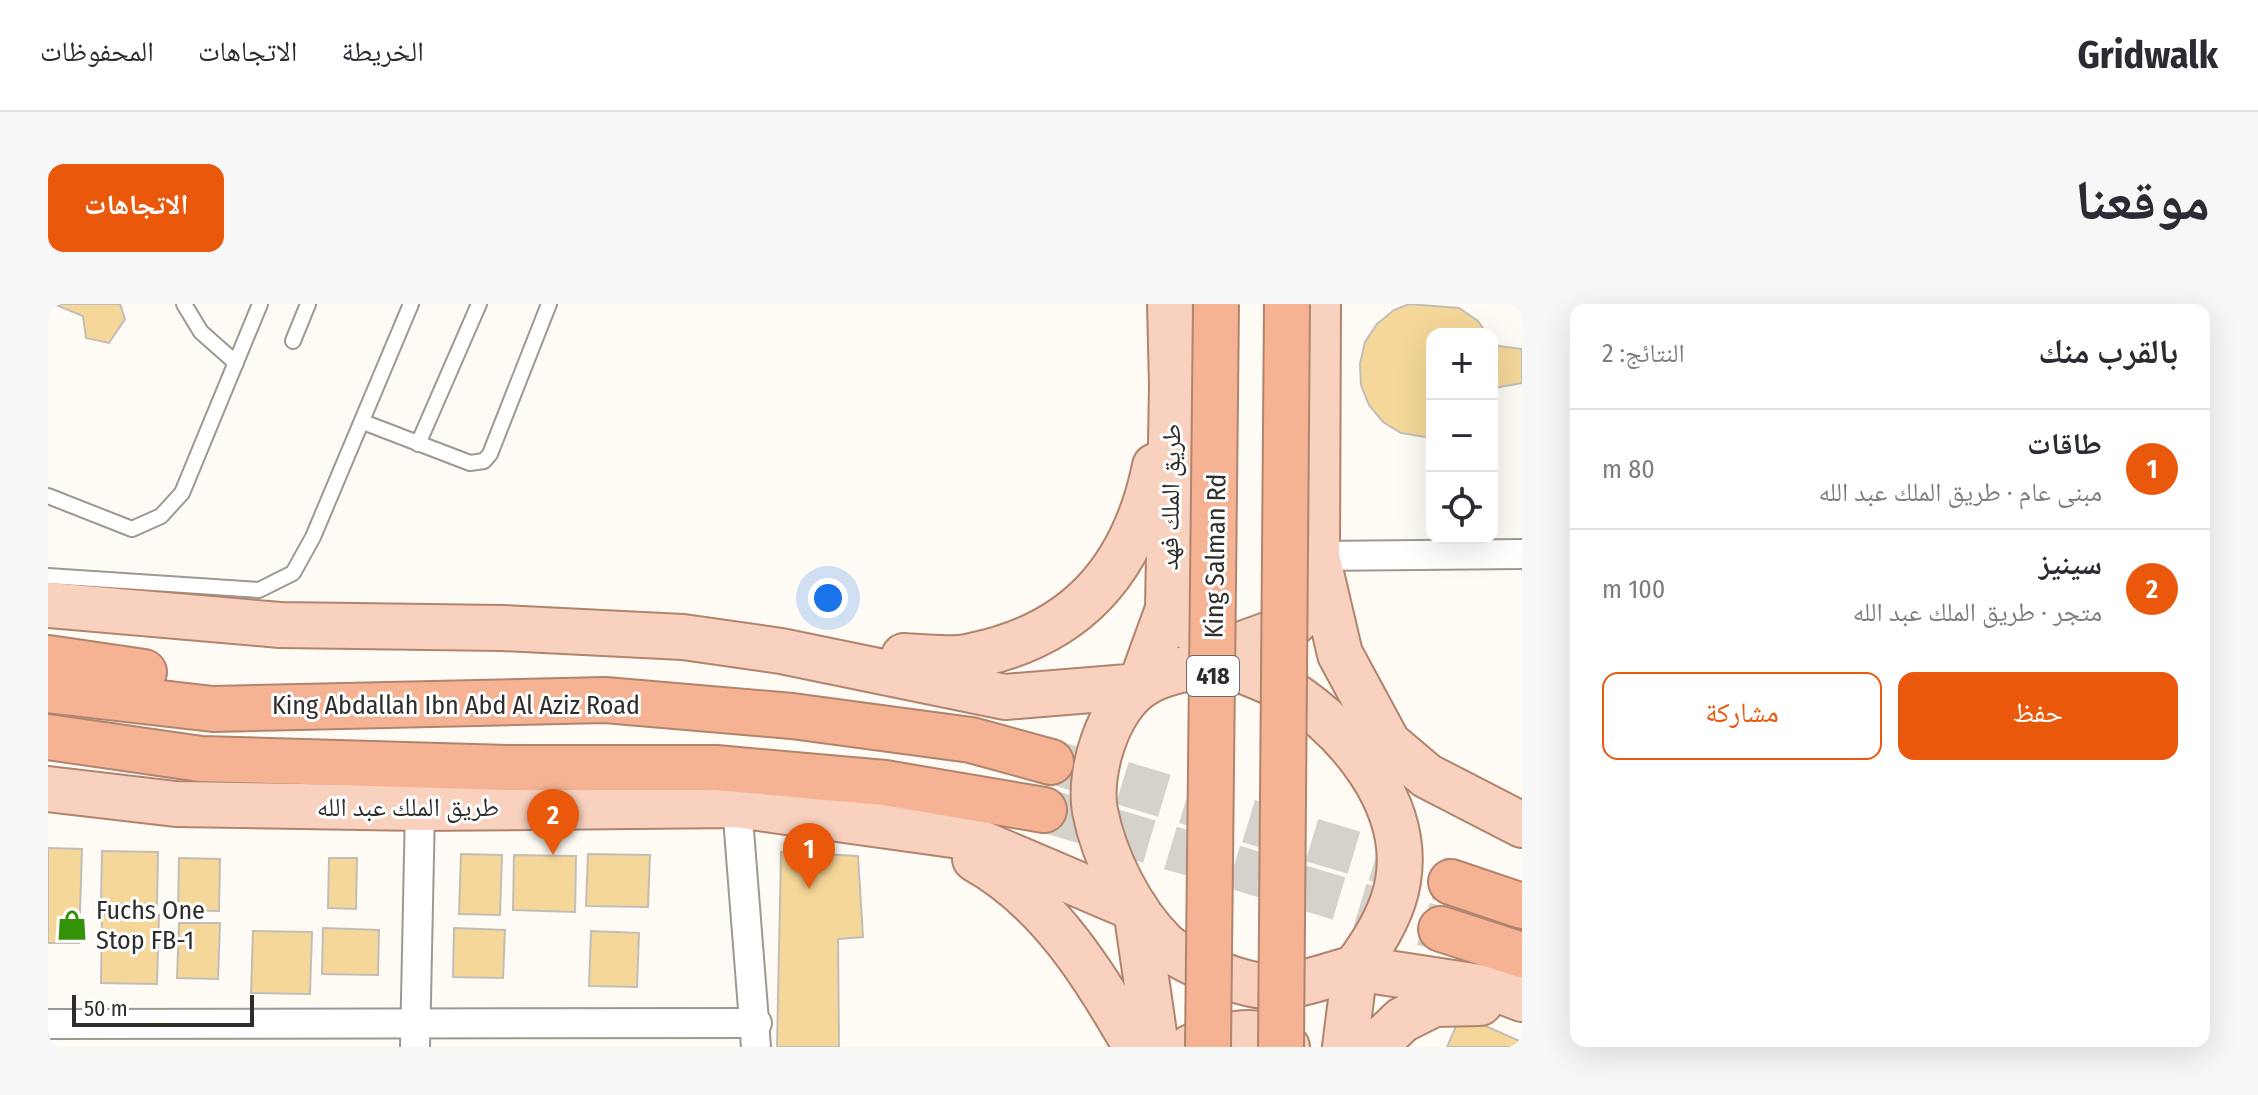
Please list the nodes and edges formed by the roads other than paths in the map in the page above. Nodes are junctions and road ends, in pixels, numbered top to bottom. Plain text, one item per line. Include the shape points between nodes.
1 (184, 304) edge
2 (260, 304) edge
3 (308, 304) edge
4 (411, 304) edge
5 (479, 304) edge
6 (549, 304) edge
7 (1216, 304) edge
8 (1287, 304) edge
9 (1318, 304) edge
10 (1169, 310) edge
11 (293, 341) dead end
12 (236, 363) junction
13 (1172, 386) junction
14 (363, 422) junction
15 (418, 444) junction
16 (48, 496) edge
17 (1522, 554) edge
18 (1321, 574) junction
19 (48, 576) edge
20 (48, 605) edge
21 (1168, 609) junction
22 (781, 651) junction
23 (1340, 654) junction
24 (48, 658) edge
25 (1140, 686) junction
26 (48, 690) edge
27 (352, 703) junction
28 (48, 737) edge
29 (1051, 762) tunnel mouth
30 (1367, 764) junction
31 (48, 768) edge
32 (508, 768) junction
33 (48, 789) edge
34 (737, 805) junction
35 (420, 808) junction
36 (1044, 810) tunnel mouth
37 (1522, 825) edge
38 (925, 830) junction
39 (1522, 833) edge
40 (1451, 882) tunnel mouth
41 (1522, 906) edge
42 (1136, 909) junction
43 (1441, 929) tunnel mouth
44 (1522, 955) edge
45 (1355, 968) junction
46 (1522, 999) edge
47 (1522, 1009) edge
48 (48, 1024) edge
49 (277, 1035) edge
50 (415, 1035) edge
51 (756, 1035) edge
52 (1136, 1047) edge
53 (1156, 1047) edge
54 (1191, 1047) edge
55 (1208, 1047) edge
56 (1284, 1047) edge
57 (1345, 1047) edge
58 (1374, 1047) edge

1 - 12 lane via 201,332
2 - 12 lane
3 - 11 lane
4 - 14 lane
5 - 15 lane
6 - 15 lane via 484,461 470,463
7 - 55 highway, King Salman Rd / 418, bridge
8 - 56 highway, bridge
9 - 18 main road
10 - 13 main road, طريق الملك فهد
12 - 16 lane via 182,493 161,516 132,529
13 - 21 main road, طريق الملك فهد
13 - 22 main road via 1147,505 1125,556 1086,602 1037,635 970,657
14 - 15 lane
14 - 19 lane via 293,573 259,590
17 - 18 street
18 - 21 main road via 1289,627 1234,647 1201,636
18 - 23 main road
20 - 22 main road via 280,625 683,637
21 - 25 main road, طريق الملك فهد
22 - 25 main road via 1005,697
23 - 30 main road
23 - 37 main road via 1388,743 1427,776
24 - 27 highway
25 - 30 main road via 1165,673 1224,663 1283,688 1321,715
25 - 42 main road via 1120,706 1099,748 1095,809 1110,859
26 - 27 highway, King Abdallah Ibn Abd Al Aziz Road via 213,709
27 - 29 highway, King Abdallah Ibn Abd Al Aziz Road via 605,700 684,706 971,740
28 - 32 highway via 201,759
30 - 39 main road via 1455,813
30 - 45 main road via 1396,825 1398,880 1379,937
31 - 32 highway via 164,780 294,781
32 - 36 highway via 716,768 885,783
33 - 35 main road, طريق الملك عبد الله via 176,804
34 - 35 main road, طريق الملك عبد الله
34 - 38 main road, طريق الملك عبد الله
34 - 51 street
35 - 50 street
38 - 42 main road, طريق الملك عبد الله via 967,837
38 - 52 main road via 991,868 1061,929
40 - 41 highway
42 - 45 main road via 1166,946 1213,971 1266,986
42 - 53 main road
43 - 44 highway
45 - 46 main road via 1499,990
45 - 57 main road
47 - 58 main road via 1491,1003 1434,1004 1402,1020
48 - 49 street
49 - 50 street
50 - 51 street
54 - 56 main road via 1233,1032 1274,1036

